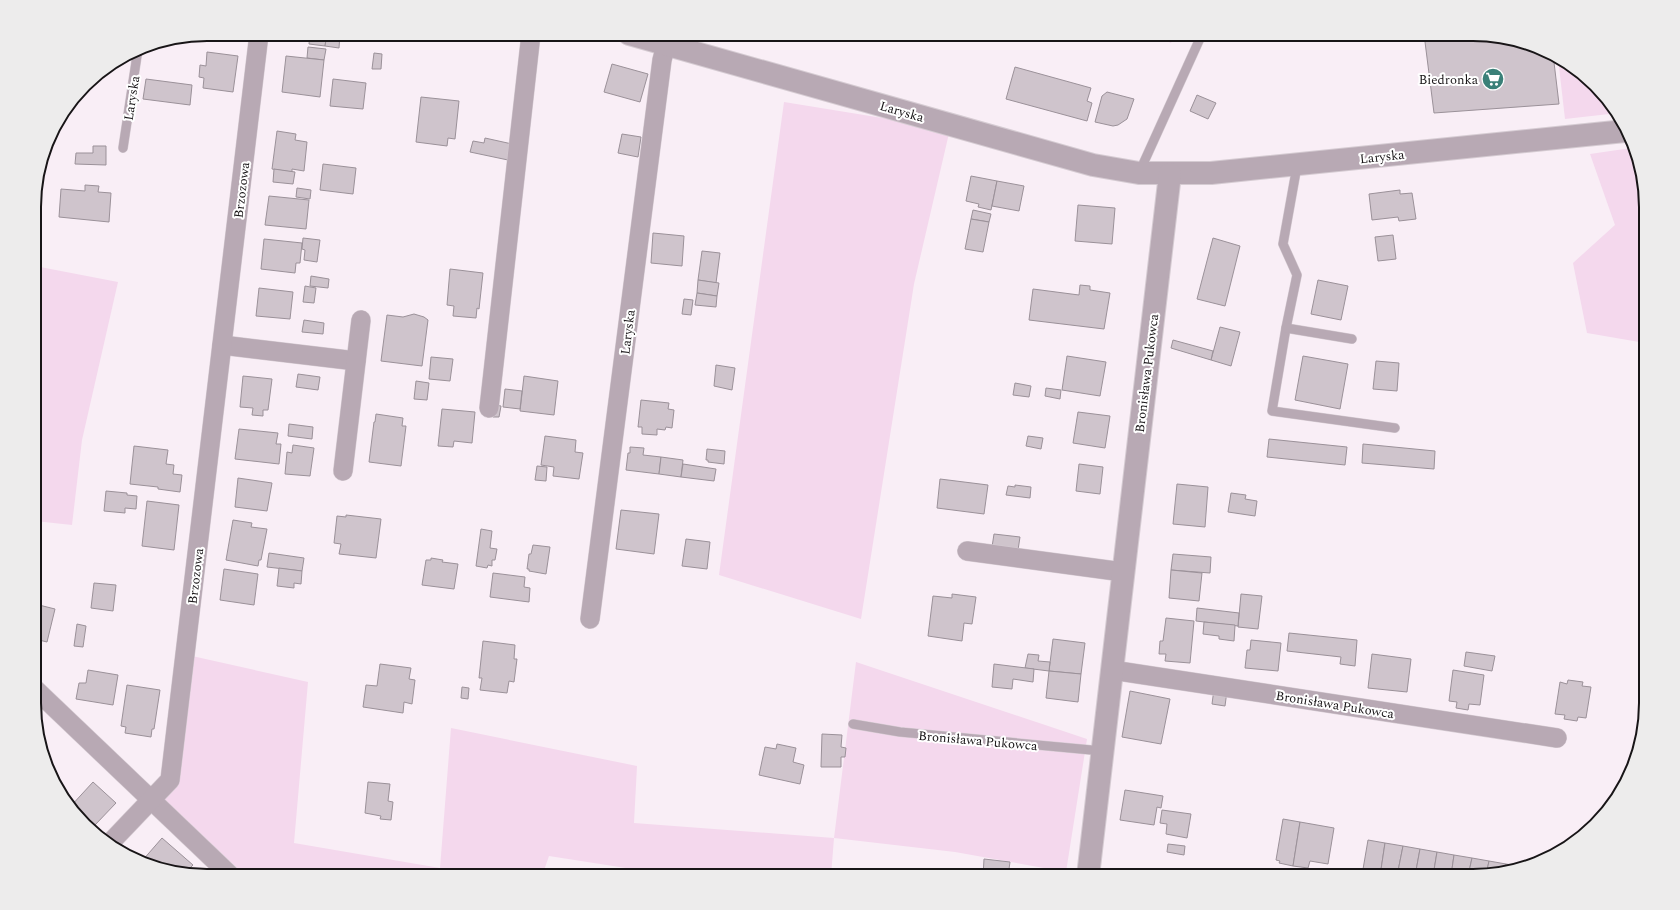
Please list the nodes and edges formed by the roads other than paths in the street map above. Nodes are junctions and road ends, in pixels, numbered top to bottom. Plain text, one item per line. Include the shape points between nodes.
1 (258, 41) edge
2 (530, 41) edge
3 (653, 41) edge
4 (1199, 41) edge
5 (666, 45) junction
6 (137, 56) edge
7 (1621, 131) edge
8 (123, 148) dead end
9 (1297, 166) junction
10 (1139, 173) junction
11 (1170, 174) junction
12 (361, 320) dead end
13 (1286, 328) junction
14 (1352, 339) dead end
15 (222, 345) junction
16 (356, 361) junction
17 (489, 408) dead end
18 (1395, 428) dead end
19 (343, 471) dead end
20 (967, 551) dead end
21 (1123, 572) junction
22 (590, 619) dead end
23 (1112, 670) junction
24 (41, 695) edge
25 (853, 724) dead end
26 (1557, 738) dead end
27 (1102, 751) junction
28 (152, 800) junction
29 (113, 840) edge
30 (224, 869) edge
31 (1089, 869) edge

1 - 15 street, Brzozowa
2 - 17 street
3 - 5 street, Laryska
4 - 10 lane
5 - 10 street, Laryska via 1093,165
5 - 22 street, Laryska
6 - 8 lane, Laryska
7 - 9 street, Laryska
9 - 11 street, Laryska
9 - 13 lane via 1283,244 1297,275
10 - 11 street, Laryska
11 - 21 street, Bronisława Pukowca
12 - 16 street
13 - 14 lane
13 - 18 lane via 1272,411
15 - 16 street
15 - 28 street, Brzozowa via 170,780
16 - 19 street
20 - 21 street
21 - 23 street, Bronisława Pukowca
23 - 26 street, Bronisława Pukowca
23 - 27 street, Bronisława Pukowca
24 - 28 street
25 - 27 lane, Bronisława Pukowca via 900,732
27 - 31 street, Bronisława Pukowca
28 - 29 street, Brzozowa
28 - 30 street

